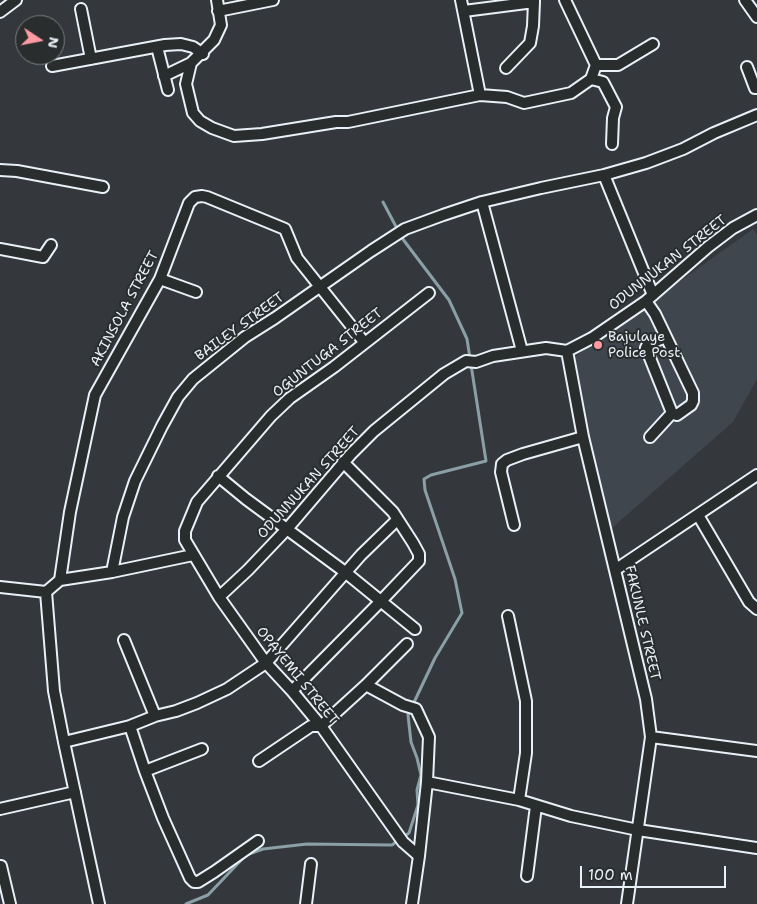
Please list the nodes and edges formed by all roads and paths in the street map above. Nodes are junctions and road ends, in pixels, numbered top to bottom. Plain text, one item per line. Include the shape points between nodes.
1 (16, 0) edge
2 (216, 0) edge
3 (273, 0) edge
4 (461, 0) edge
5 (565, 0) edge
6 (745, 0) edge
7 (534, 1) edge
8 (81, 9) dead end
9 (218, 11) junction
10 (0, 12) edge
11 (464, 12) junction
12 (756, 15) edge
13 (653, 44) dead end
14 (158, 47) junction
15 (202, 54) junction
16 (91, 59) junction
17 (191, 64) junction
18 (596, 65) junction
19 (52, 66) dead end
20 (747, 67) dead end
21 (506, 68) dead end
22 (164, 76) junction
23 (591, 79) junction
24 (757, 88) edge
25 (168, 90) dead end
26 (480, 95) junction
27 (757, 115) edge
28 (612, 144) dead end
29 (0, 170) edge
30 (604, 175) junction
31 (103, 187) dead end
32 (482, 202) junction
33 (757, 214) edge
34 (51, 245) dead end
35 (0, 249) edge
36 (160, 278) junction
37 (321, 286) junction
38 (196, 292) dead end
39 (429, 292) dead end
40 (649, 298) junction
41 (666, 337) junction
42 (364, 342) junction
43 (522, 351) junction
44 (567, 351) junction
45 (672, 413) junction
46 (583, 437) junction
47 (650, 437) dead end
48 (343, 462) junction
49 (757, 475) edge
50 (218, 476) junction
51 (698, 515) junction
52 (397, 520) junction
53 (514, 525) dead end
54 (287, 529) junction
55 (185, 540) joint
56 (193, 556) junction
57 (615, 570) junction
58 (112, 572) junction
59 (345, 572) junction
60 (60, 580) junction
61 (0, 587) edge
62 (46, 592) junction
63 (219, 597) junction
64 (380, 602) junction
65 (757, 609) edge
66 (508, 616) dead end
67 (415, 629) dead end
68 (124, 640) dead end
69 (407, 644) dead end
70 (266, 663) junction
71 (366, 685) junction
72 (292, 691) junction
73 (155, 716) junction
74 (130, 726) junction
75 (320, 726) junction
76 (651, 737) junction
77 (64, 742) junction
78 (202, 749) dead end
79 (757, 751) edge
80 (259, 760) dead end
81 (145, 771) junction
82 (427, 782) junction
83 (75, 792) junction
84 (519, 800) junction
85 (536, 806) junction
86 (0, 810) edge
87 (638, 830) junction
88 (258, 841) dead end
89 (757, 848) edge
90 (419, 856) junction
91 (311, 864) dead end
92 (1, 866) dead end
93 (527, 876) dead end
94 (10, 904) edge
95 (99, 904) edge
96 (306, 904) edge
97 (412, 904) edge
98 (627, 904) edge

1 - 10 street
2 - 9 street
3 - 9 street
4 - 11 street
5 - 18 street
6 - 12 street
7 - 11 street
7 - 21 street via 530,43
8 - 16 street
9 - 15 street via 221,25
11 - 26 street
13 - 18 street via 618,65
14 - 15 street via 181,44
14 - 16 street
14 - 22 street
15 - 17 street
16 - 19 street
17 - 22 street
17 - 26 street via 186,84 193,114 212,128 234,136 348,122
18 - 23 street
20 - 24 street
22 - 25 street
23 - 26 street via 571,93 524,103 507,97
23 - 28 street via 603,82 616,107
27 - 30 street, BAILEY STREET via 683,149
29 - 31 street
30 - 32 street, BAILEY STREET
30 - 40 street
32 - 37 street, BAILEY STREET via 402,232
32 - 43 street
33 - 40 street, ODUNNUKAN STREET via 708,247
34 - 35 street via 42,258
36 - 37 street, AKINSOLA STREET via 190,203 195,197 202,196 285,229 297,258
36 - 38 street
36 - 60 street, AKINSOLA STREET via 95,395 70,512
37 - 42 street
37 - 58 street, BAILEY STREET via 207,366 178,398 135,481 123,517
39 - 42 street, OGUNTUGA STREET
40 - 41 street
40 - 44 street, ODUNNUKAN STREET via 592,338
41 - 45 street via 648,344 646,348
41 - 45 street via 693,393 691,405 677,415
42 - 50 street, OGUNTUGA STREET via 290,398
43 - 44 street, ODUNNUKAN STREET via 546,348
43 - 48 street, ODUNNUKAN STREET via 471,362 444,374 374,431
44 - 46 street, FAKUNLE STREET
45 - 47 street
46 - 53 street via 524,454 502,464 501,472
46 - 57 street, FAKUNLE STREET
48 - 52 street via 393,512
48 - 54 street, ODUNNUKAN STREET
49 - 51 street
50 - 54 street
50 - 55 street, OGUNTUGA STREET via 198,502 185,531
51 - 57 street
51 - 65 street via 749,602
52 - 59 street
52 - 64 street via 413,543 419,560
54 - 59 street
54 - 63 street, ODUNNUKAN STREET
55 - 56 street, OPAYEMI STREET
56 - 58 street
56 - 63 street, OPAYEMI STREET
57 - 76 street, FAKUNLE STREET via 646,699
58 - 60 street
59 - 64 street
59 - 70 street
60 - 62 street
61 - 62 street
62 - 77 street via 54,691
63 - 70 street, OPAYEMI STREET
64 - 67 street
64 - 72 street
66 - 84 street via 526,701 526,753
68 - 73 street
69 - 71 street
70 - 72 street, OPAYEMI STREET
70 - 73 street via 197,704
71 - 75 street
71 - 82 street via 416,709 430,737
72 - 75 street, OPAYEMI STREET
73 - 74 street
74 - 77 street
74 - 81 street
75 - 80 street via 311,726
75 - 90 street, OPAYEMI STREET via 392,828
76 - 79 street
76 - 87 street, FAKUNLE STREET
77 - 83 street
78 - 81 street
81 - 88 street via 163,818 194,882
82 - 84 street
82 - 90 street
83 - 86 street
83 - 95 street
84 - 85 street
85 - 87 street
85 - 93 street
87 - 89 street
87 - 98 street, FAKUNLE STREET
90 - 97 street
91 - 96 street
92 - 94 street

